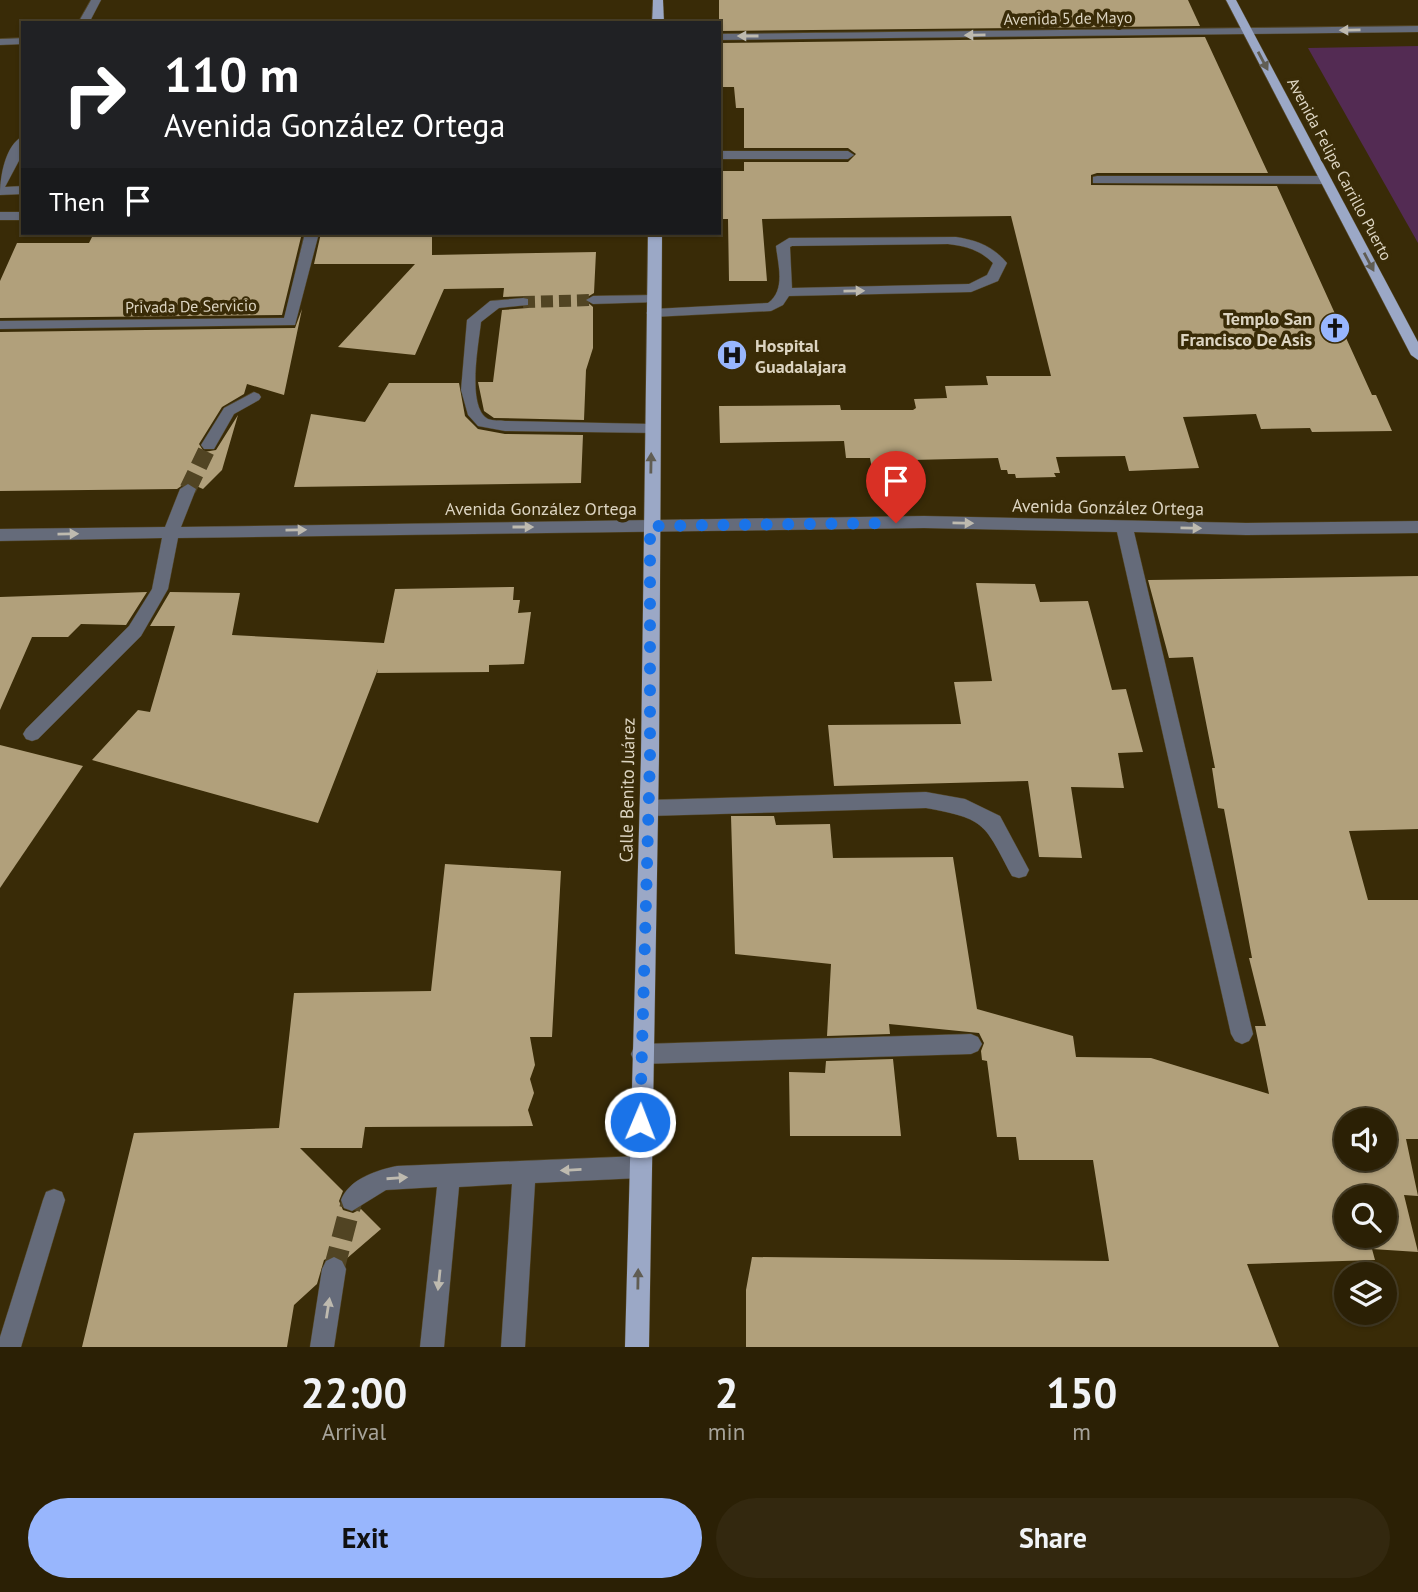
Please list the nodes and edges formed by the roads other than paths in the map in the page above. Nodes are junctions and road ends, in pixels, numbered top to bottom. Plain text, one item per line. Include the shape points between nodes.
1 (96, 0) edge
2 (658, 0) edge
3 (1231, 0) edge
4 (84, 21) edge
5 (658, 21) edge
6 (1418, 29) edge
7 (1247, 31) junction
8 (721, 37) edge
9 (21, 41) edge
10 (0, 42) edge
11 (21, 144) edge
12 (721, 155) edge
13 (848, 155) dead end
14 (1097, 180) dead end
15 (1325, 180) junction
16 (0, 185) edge
17 (21, 190) edge
18 (0, 191) edge
19 (0, 216) edge
20 (21, 216) edge
21 (312, 235) edge
22 (655, 235) edge
23 (786, 292) junction
24 (593, 300) tunnel mouth
25 (523, 302) tunnel mouth
26 (653, 306) junction
27 (0, 325) edge
28 (1418, 355) edge
29 (254, 397) dead end
30 (652, 429) junction
31 (209, 445) tunnel mouth
32 (188, 489) tunnel mouth
33 (650, 526) junction
34 (1124, 526) junction
35 (1418, 527) edge
36 (171, 532) junction
37 (0, 535) edge
38 (32, 734) dead end
39 (649, 808) junction
40 (1019, 870) dead end
41 (1242, 1034) dead end
42 (971, 1044) dead end
43 (642, 1054) junction
44 (640, 1167) junction
45 (524, 1173) junction
46 (449, 1176) junction
47 (54, 1200) dead end
48 (352, 1200) tunnel mouth
49 (334, 1269) tunnel mouth
50 (9, 1347) edge
51 (323, 1347) edge
52 (432, 1347) edge
53 (513, 1347) edge
54 (637, 1347) edge

1 - 4 street
2 - 5 main road
3 - 7 main road, Avenida Felipe Carrillo Puerto
6 -> 7 street, Avenida 5 de Mayo
7 -> 8 street, Avenida 5 de Mayo
7 -> 15 main road, Avenida Felipe Carrillo Puerto
9 - 10 street
11 - 16 street
12 - 13 street
14 - 15 street
15 -> 28 main road, Avenida Felipe Carrillo Puerto
17 - 18 street
19 - 20 street
21 - 27 street, Privada De Servicio via 290,322
22 - 26 main road, Calle Benito Juárez
23 -> 23 street via 971,288 993,278 1000,263 990,251 968,242 789,242 783,246
23 - 26 street via 781,302 771,307
24 - 26 street
25 - 30 street via 495,304 474,320 468,394 472,413 484,423 505,426
26 - 30 main road, Calle Benito Juárez
29 - 31 street via 229,411
33 -> 30 main road, Calle Benito Juárez
32 - 36 street
33 -> 34 street, Avenida González Ortega via 924,522
36 -> 33 street, Avenida González Ortega
33 - 39 main road, Calle Benito Juárez
34 -> 35 street, Avenida González Ortega
34 - 41 street
37 -> 36 street, Avenida González Ortega
36 - 38 street via 160,589 135,631
39 - 40 street via 926,800 965,807 993,822
39 - 43 main road, Calle Benito Juárez
42 - 43 street
43 - 44 main road, Calle Benito Juárez
44 -> 45 street
54 -> 44 main road, Calle Benito Juárez
45 - 46 street
45 - 53 street
48 -> 46 street via 368,1185 388,1177
46 -> 52 street
47 - 50 street
51 -> 49 street

